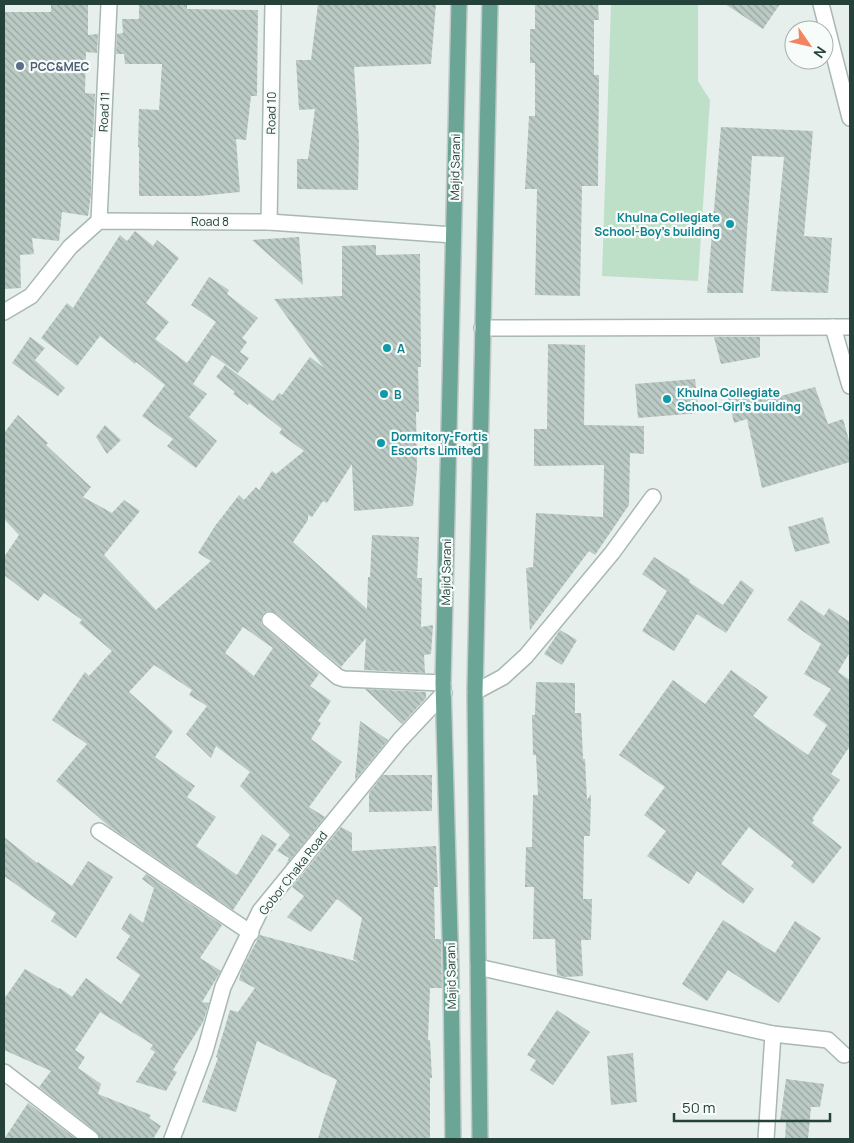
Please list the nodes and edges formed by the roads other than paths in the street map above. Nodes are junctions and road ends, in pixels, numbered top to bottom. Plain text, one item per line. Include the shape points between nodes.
1 (109, 4) edge
2 (273, 4) edge
3 (459, 4) edge
4 (490, 4) edge
5 (821, 4) edge
6 (850, 118) edge
7 (99, 221) junction
8 (269, 222) junction
9 (453, 235) junction
10 (4, 312) edge
11 (833, 327) junction
12 (850, 327) edge
13 (482, 328) junction
14 (850, 386) edge
15 (653, 497) dead end
16 (270, 620) dead end
17 (444, 688) junction
18 (475, 692) junction
19 (99, 831) dead end
20 (251, 933) junction
21 (478, 967) junction
22 (773, 1034) junction
23 (844, 1055) dead end
24 (4, 1072) edge
25 (91, 1139) edge
26 (172, 1139) edge
27 (453, 1139) edge
28 (480, 1139) edge
29 (766, 1139) edge

1 - 7 street, Road 11
2 - 8 street, Road 10
3 - 9 main road, Majid Sarani
4 - 13 main road
5 - 6 street
7 - 8 street, Road 8
7 - 10 street via 70,247 31,296
8 - 9 street, Road 8
9 - 17 main road, Majid Sarani
11 - 12 street
11 - 13 street
11 - 14 street
13 - 18 main road
15 - 18 street via 612,553 526,656 503,677
16 - 17 street via 338,677
17 - 20 street, Gobor Chaka Road via 266,904
17 - 27 main road, Majid Sarani
18 - 21 main road
19 - 20 street
20 - 26 street, Gobor Chaka Road via 223,988 205,1050
21 - 22 street
21 - 28 main road
22 - 23 street via 828,1040
22 - 29 street
24 - 25 street

